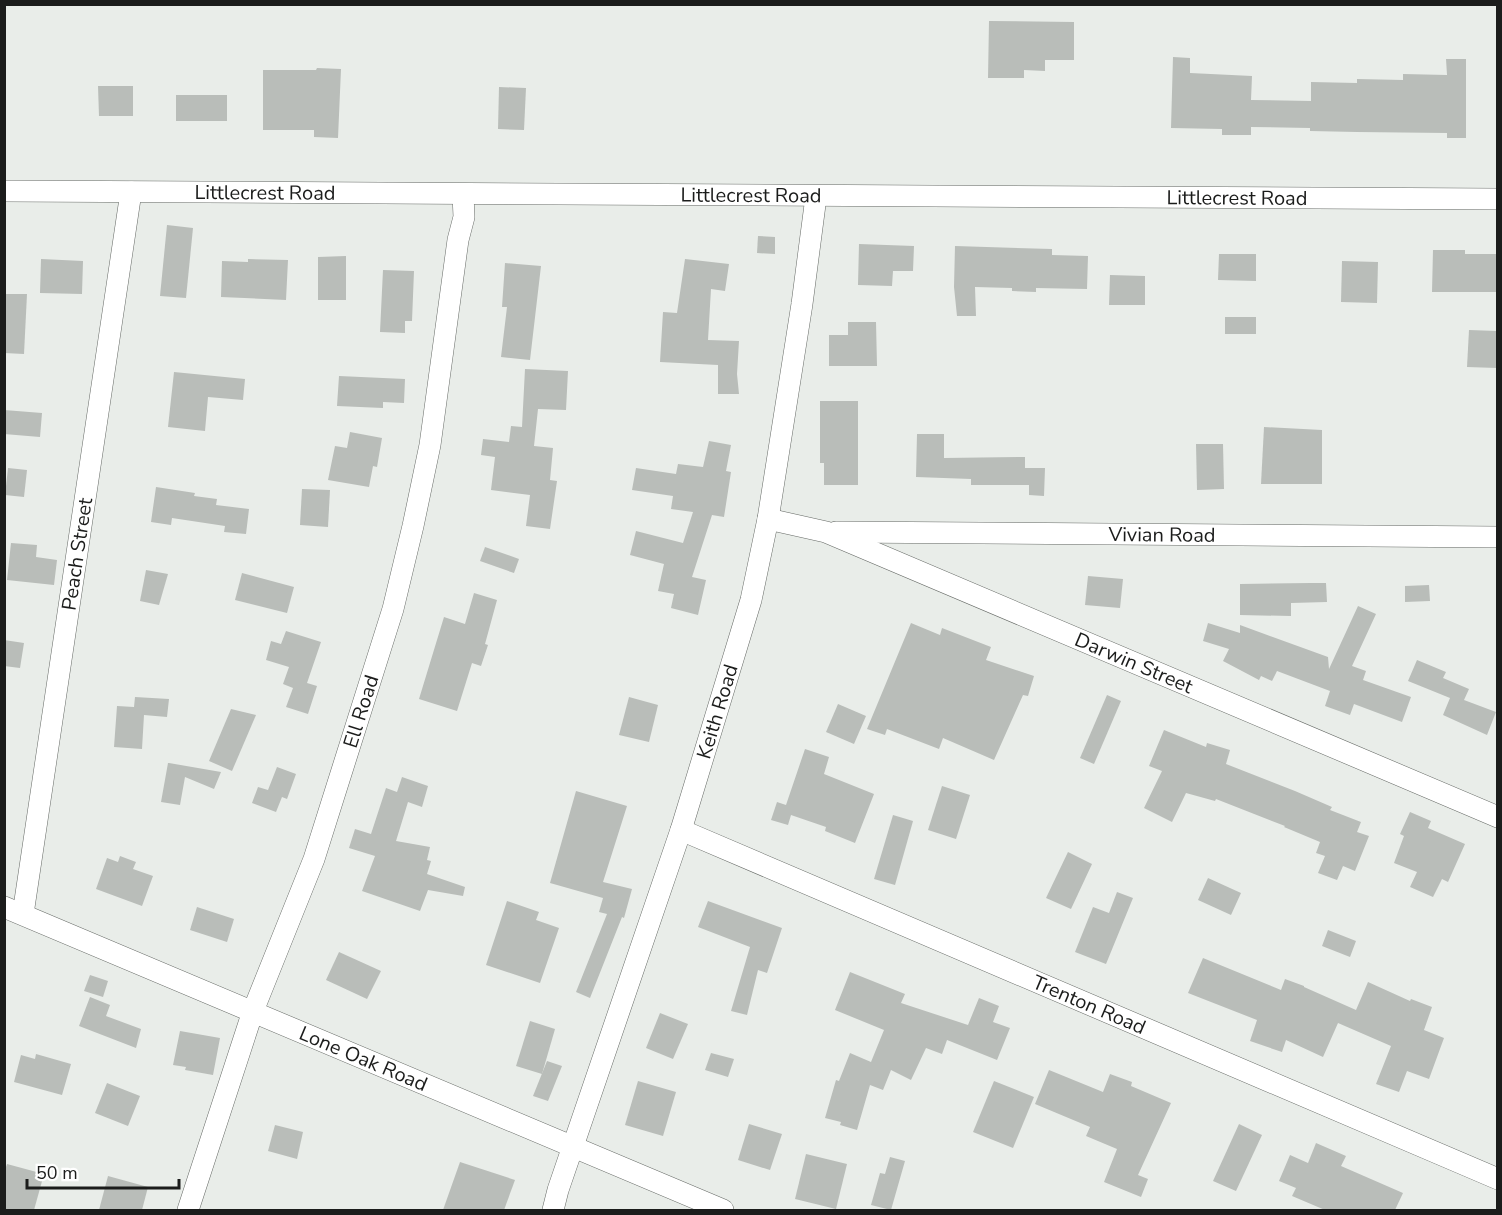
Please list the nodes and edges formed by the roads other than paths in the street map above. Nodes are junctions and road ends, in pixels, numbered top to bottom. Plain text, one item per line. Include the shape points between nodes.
1 (4, 191) edge
2 (131, 192) junction
3 (463, 195) junction
4 (816, 197) junction
5 (1497, 199) edge
6 (768, 519) junction
7 (826, 532) junction
8 (1497, 537) edge
9 (1497, 818) edge
10 (681, 830) junction
11 (14, 911) edge
12 (253, 1011) junction
13 (572, 1147) junction
14 (1497, 1179) edge
15 (188, 1210) edge
16 (553, 1210) edge
17 (723, 1210) edge

1 - 2 street, Littlecrest Road
2 - 3 street, Littlecrest Road
2 - 11 street, Peach Street
3 - 4 street, Littlecrest Road
3 - 12 street, Ell Road via 464,218 430,445 393,609 314,860
4 - 5 street, Littlecrest Road
4 - 6 street, Keith Road
6 - 7 street, Darwin Street
6 - 10 street, Keith Road via 751,600
7 - 8 street, Vivian Road
7 - 9 street, Darwin Street
10 - 13 street, Keith Road
10 - 14 street, Trenton Road
11 - 12 street, Lone Oak Road
12 - 13 street, Lone Oak Road
12 - 15 street, Ell Road
13 - 16 street, Keith Road
13 - 17 street, Lone Oak Road

